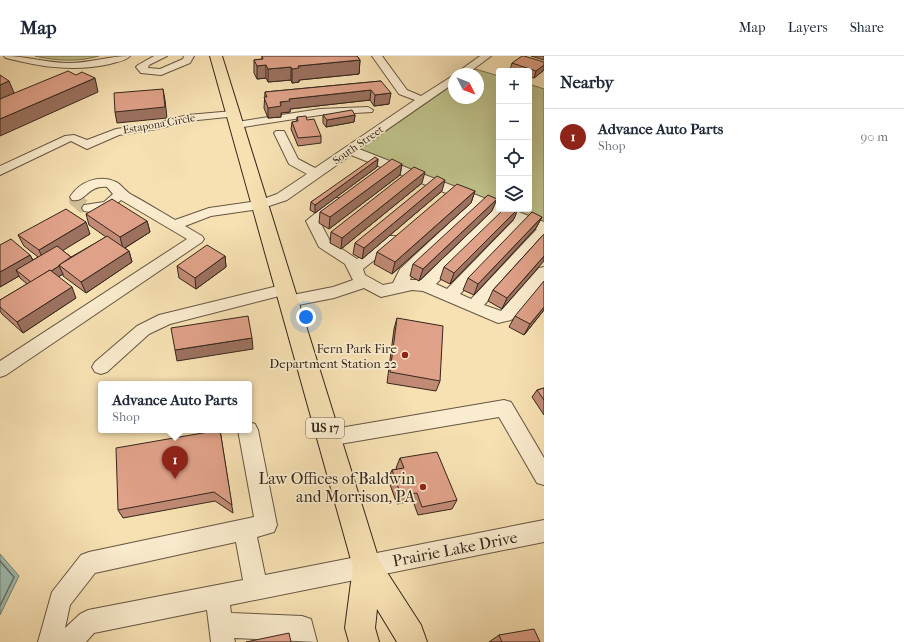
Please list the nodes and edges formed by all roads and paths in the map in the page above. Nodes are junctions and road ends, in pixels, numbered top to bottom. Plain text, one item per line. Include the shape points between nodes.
1 (10, 56) edge
2 (216, 56) edge
3 (377, 56) edge
4 (486, 56) edge
5 (161, 57) edge
6 (137, 58) edge
7 (187, 58) edge
8 (469, 68) edge
9 (448, 82) edge
10 (423, 100) junction
11 (368, 110) dead end
12 (235, 120) junction
13 (280, 133) dead end
14 (350, 150) junction
15 (387, 165) junction
16 (0, 171) edge
17 (408, 173) junction
18 (316, 174) junction
19 (375, 174) edge
20 (431, 182) junction
21 (396, 183) edge
22 (450, 190) junction
23 (419, 192) edge
24 (350, 193) edge
25 (118, 194) junction
26 (77, 197) dead end
27 (439, 200) edge
28 (480, 202) junction
29 (260, 206) junction
30 (90, 208) dead end
31 (496, 208) edge
32 (499, 212) edge
33 (506, 212) edge
34 (523, 218) junction
35 (174, 224) junction
36 (544, 228) edge
37 (335, 231) edge
38 (403, 232) edge
39 (322, 241) junction
40 (354, 246) dead end
41 (342, 256) junction
42 (355, 268) junction
43 (544, 272) edge
44 (365, 282) junction
45 (400, 286) junction
46 (425, 286) junction
47 (287, 295) junction
48 (449, 296) junction
49 (474, 306) junction
50 (101, 367) dead end
51 (0, 370) edge
52 (249, 433) edge
53 (328, 438) junction
54 (544, 476) edge
55 (244, 529) junction
56 (544, 531) edge
57 (367, 566) junction
58 (256, 588) junction
59 (217, 596) junction
60 (221, 633) edge
61 (50, 642) edge
62 (69, 642) edge
63 (305, 642) edge
64 (364, 642) edge
65 (412, 642) edge

1 - 6 street via 66,71
2 - 12 main road, US 17
3 - 10 street via 403,92
4 - 8 street
5 - 6 street
5 - 7 street via 151,62 152,68 161,69
6 - 7 street via 141,68 152,73 170,69
9 - 10 street, South Street
10 - 14 street, South Street
11 - 12 street, Estapona Circle
12 - 16 street, Estapona Circle via 188,118 116,132 87,145 74,138 68,138
12 - 29 main road, US 17
13 - 18 street via 294,161
14 - 15 street
14 - 18 street, South Street
15 - 17 street
15 - 19 street
17 - 20 street
17 - 21 street
18 - 29 street, South Street via 286,194
20 - 22 street
20 - 23 street
22 - 27 street
22 - 28 street
24 - 39 street via 312,221
25 - 26 street via 112,185 100,183 82,190
25 - 30 street via 108,205
25 - 35 street
28 - 31 street
28 - 45 street via 405,273
29 - 35 street, South Street via 209,212
29 - 47 main road, US 17
32 - 46 street
33 - 34 street
34 - 36 street
34 - 48 street
35 - 51 street via 197,239
36 - 49 street
37 - 39 street
38 - 42 street
39 - 41 street
40 - 41 street
41 - 42 street via 350,260
42 - 44 street via 359,278
43 - 49 street via 505,316 498,317
44 - 45 street via 381,291
44 - 47 street via 334,292
45 - 46 street
46 - 48 street
47 - 50 street via 165,319 143,330
47 - 53 main road, US 17
48 - 49 street
52 - 55 street via 266,525
53 - 54 street via 504,408
53 - 57 main road, US 17
55 - 58 street
55 - 61 street via 90,563 60,600
56 - 57 street, Prairie Lake Drive
57 - 58 street, Prairie Lake Drive
57 - 64 main road, US 17 via 360,628
57 - 65 main road, US 17
58 - 59 street, Prairie Lake Drive
59 - 60 street
59 - 62 street, Prairie Lake Drive via 88,622
60 - 63 street via 302,628

